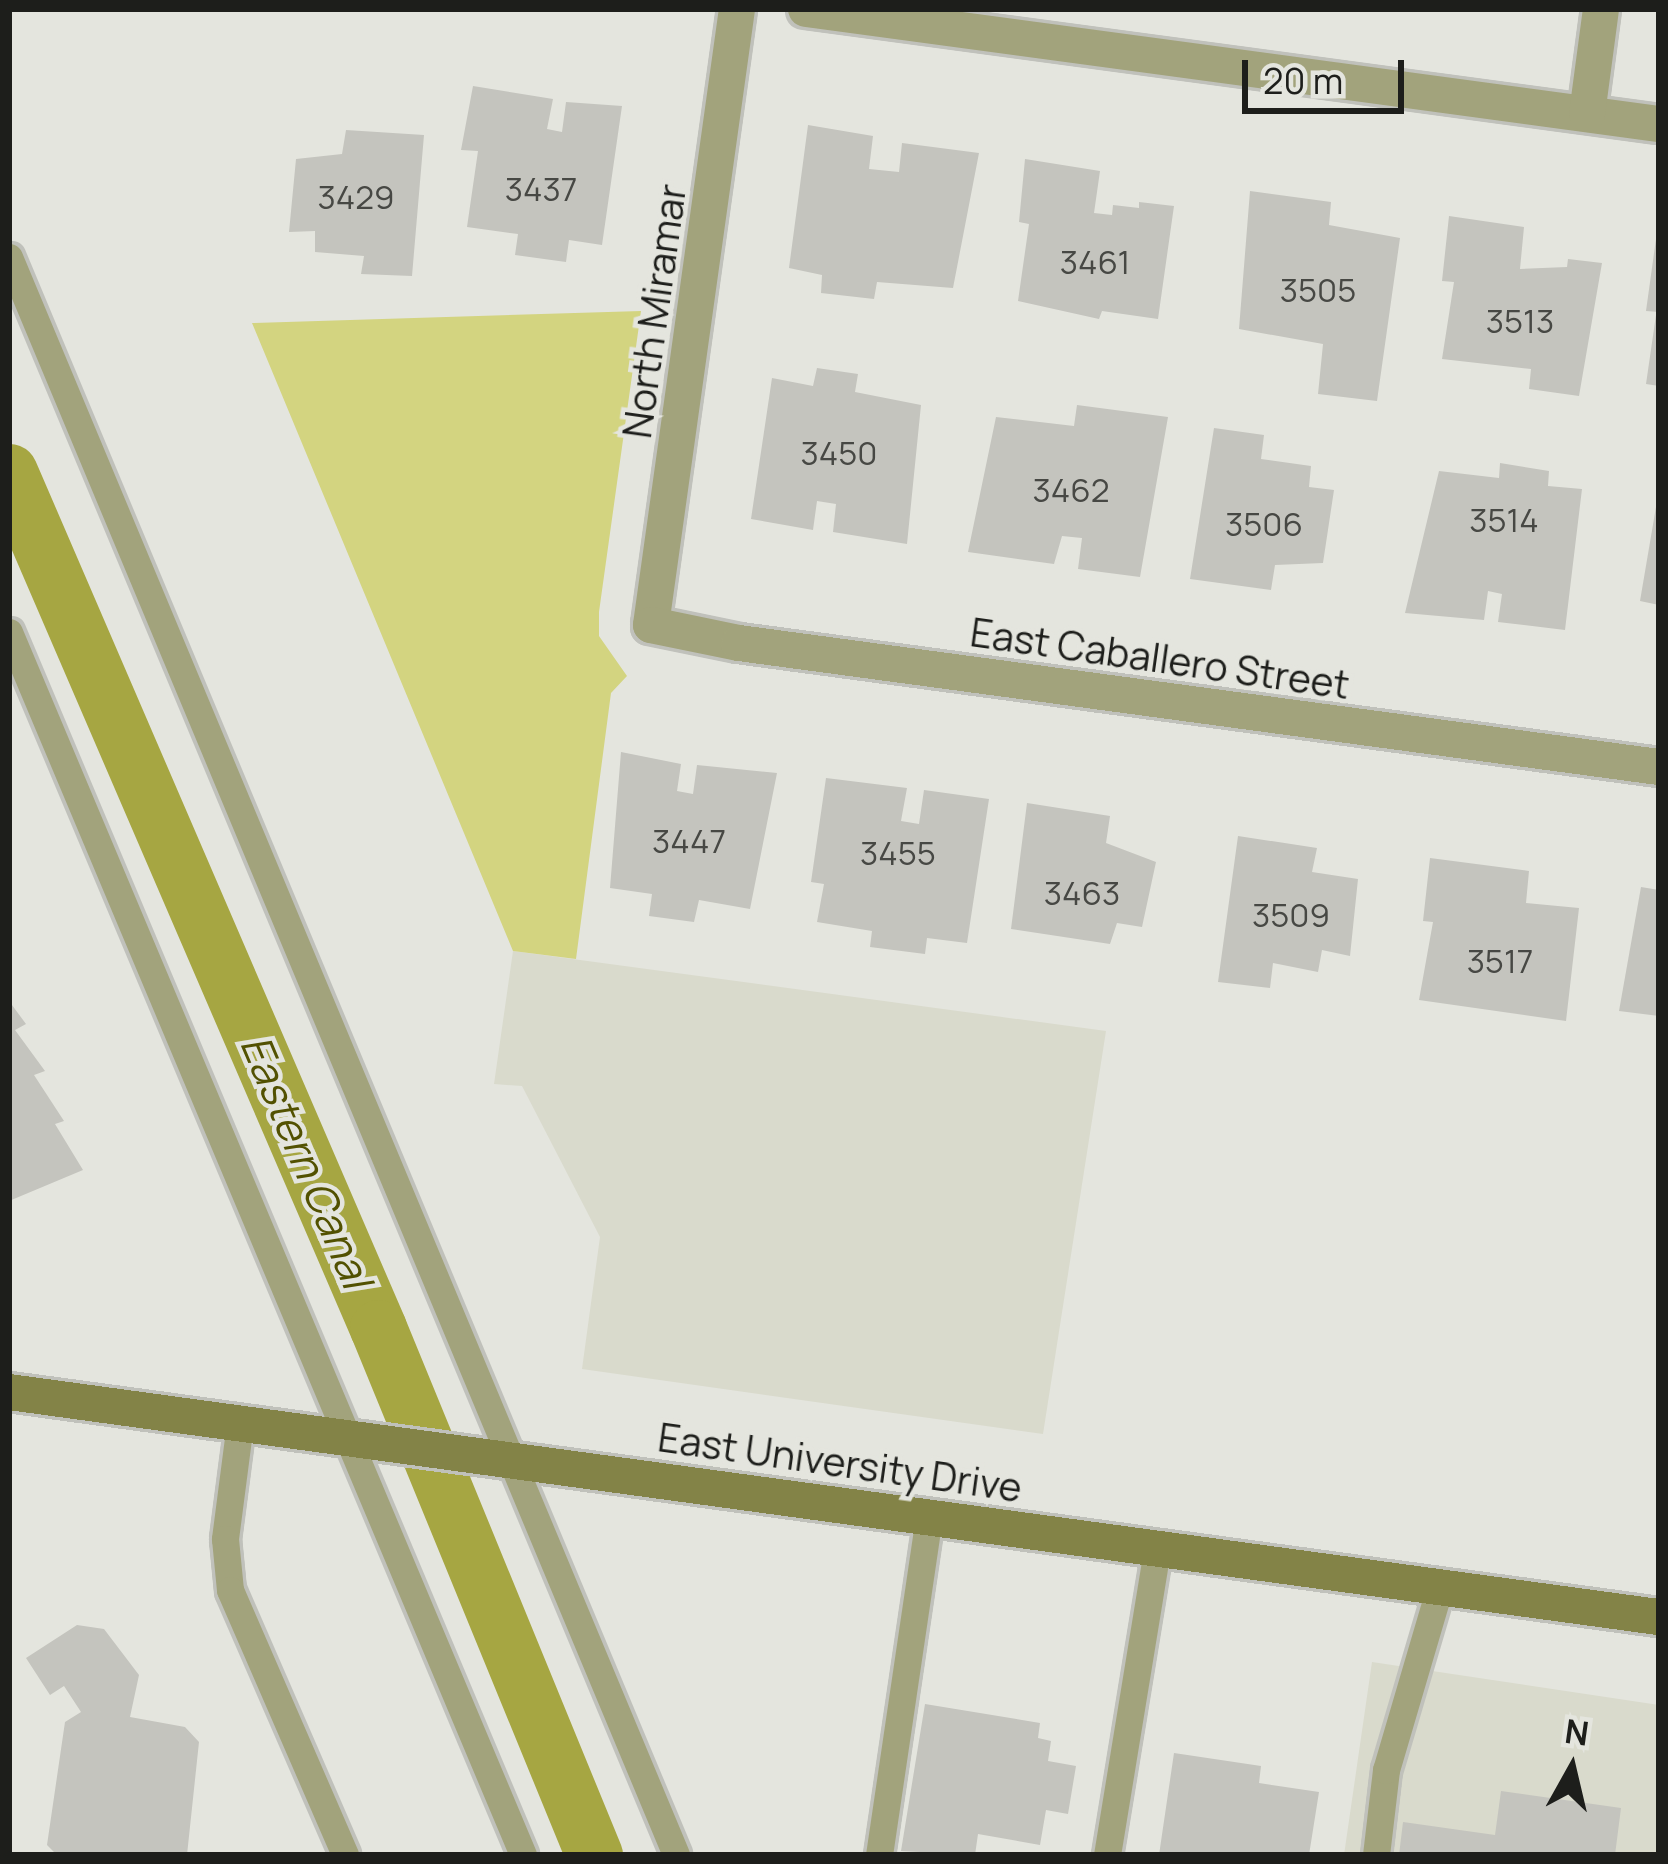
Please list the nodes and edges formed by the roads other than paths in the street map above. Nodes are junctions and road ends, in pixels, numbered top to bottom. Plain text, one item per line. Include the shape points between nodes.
1 (737, 9) edge
2 (806, 9) edge
3 (1601, 9) edge
4 (1587, 115) junction
5 (1659, 124) edge
6 (9, 257) edge
7 (651, 625) joint
8 (9, 632) edge
9 (1659, 767) edge
10 (9, 1391) edge
11 (240, 1424) junction
12 (356, 1439) junction
13 (498, 1458) junction
14 (929, 1516) junction
15 (1157, 1548) junction
16 (1440, 1586) junction
17 (1659, 1616) edge
18 (345, 1855) edge
19 (523, 1855) edge
20 (676, 1855) edge
21 (880, 1855) edge
22 (1107, 1855) edge
23 (1376, 1855) edge

1 - 7 street, North Miramar
2 - 4 street
3 - 4 street
4 - 5 street
6 - 13 lane
7 - 9 street, East Caballero Street
8 - 12 lane
10 - 11 main road, East University Drive
11 - 12 main road, East University Drive
11 - 18 lane via 225,1539 230,1590
12 - 13 main road, East University Drive
12 - 19 lane
13 - 14 main road, East University Drive
13 - 20 lane
14 - 15 main road, East University Drive
14 - 21 lane
15 - 16 main road, East University Drive
15 - 22 lane
16 - 17 main road, East University Drive
16 - 23 lane via 1386,1770

